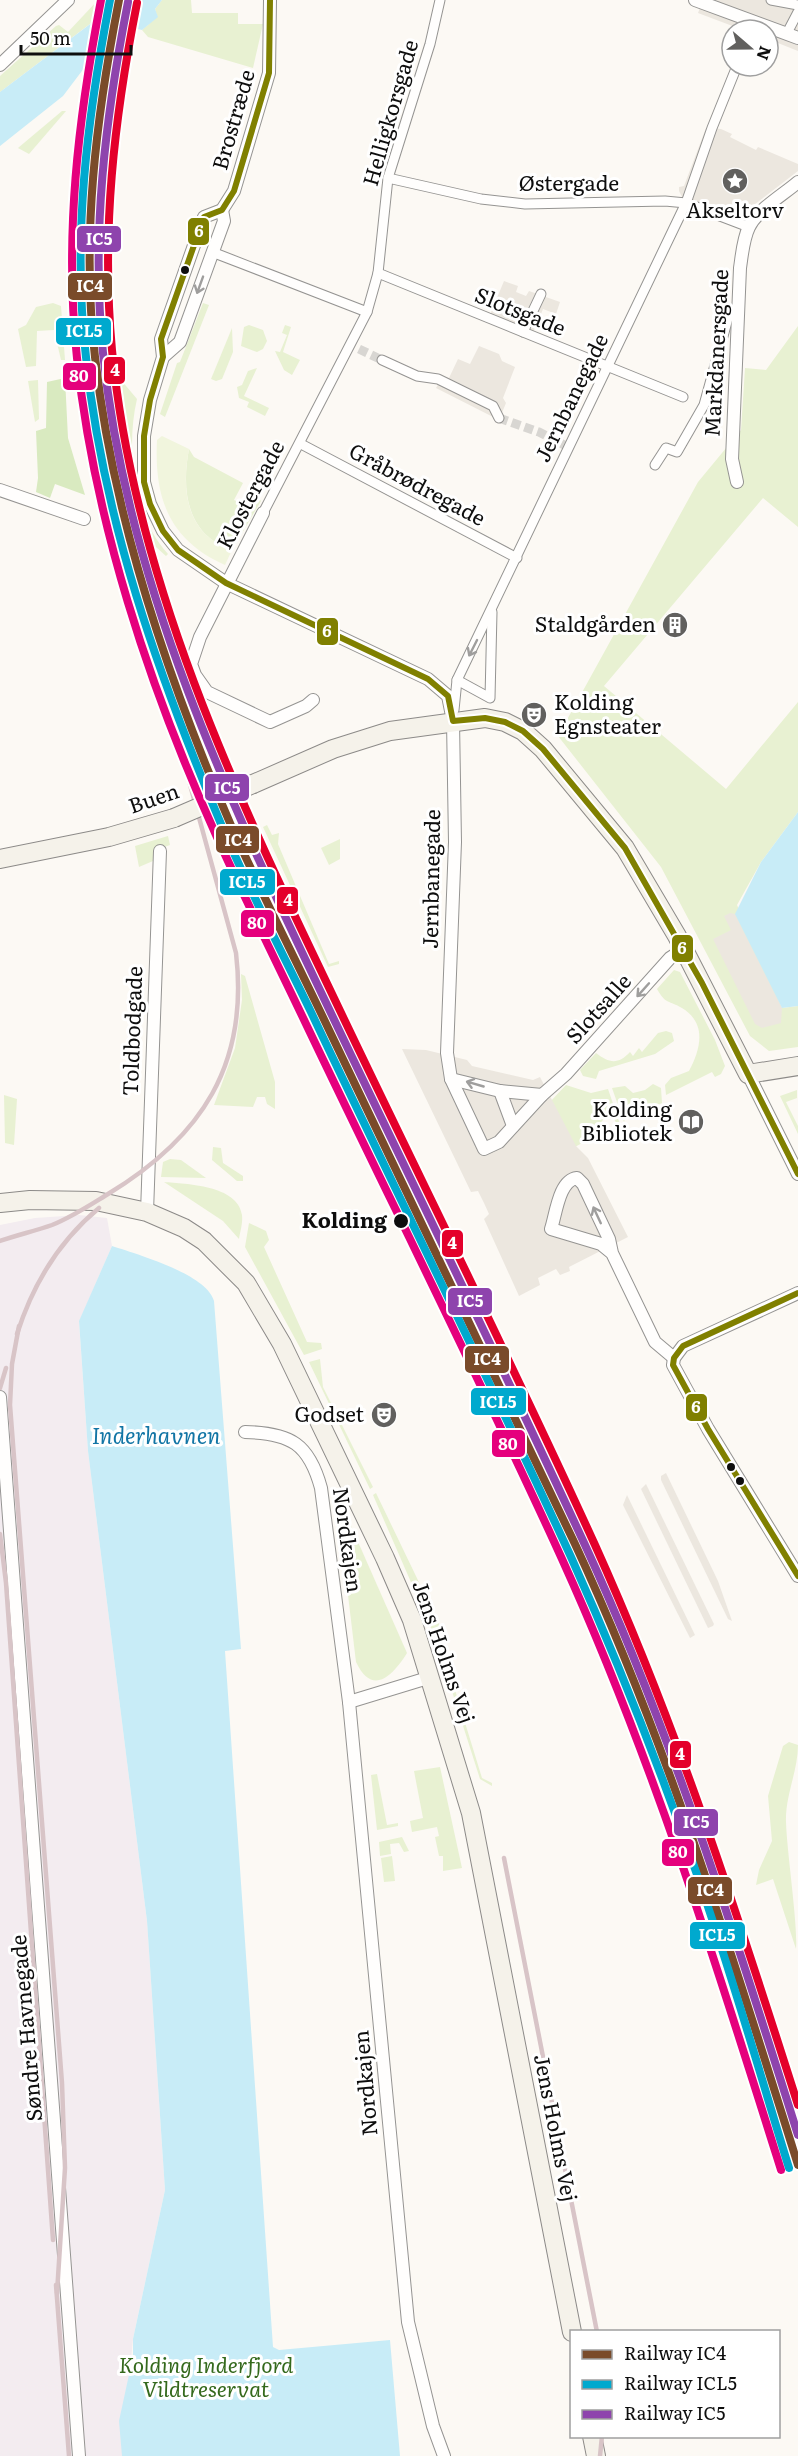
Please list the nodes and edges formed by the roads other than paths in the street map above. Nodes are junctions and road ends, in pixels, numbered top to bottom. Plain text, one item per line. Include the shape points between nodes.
1 (68, 0) edge
2 (270, 0) edge
3 (440, 0) edge
4 (771, 0) edge
5 (701, 1) edge
6 (798, 6) edge
7 (798, 12) edge
8 (736, 18) edge
9 (793, 35) edge
10 (0, 65) edge
11 (732, 78) edge
12 (388, 178) junction
13 (798, 182) edge
14 (686, 203) junction
15 (222, 210) junction
16 (749, 227) junction
17 (212, 252) junction
18 (378, 273) junction
19 (541, 294) dead end
20 (738, 311) junction
21 (367, 312) junction
22 (523, 332) junction
23 (163, 357) junction
24 (382, 360) tunnel mouth
25 (609, 368) junction
26 (683, 397) dead end
27 (499, 418) tunnel mouth
28 (300, 444) junction
29 (655, 465) dead end
30 (737, 482) dead end
31 (0, 490) edge
32 (263, 513) joint
33 (84, 519) dead end
34 (517, 558) junction
35 (226, 583) junction
36 (492, 609) junction
37 (457, 680) junction
38 (313, 700) dead end
39 (453, 721) junction
40 (160, 851) dead end
41 (0, 859) edge
42 (684, 949) junction
43 (798, 1066) edge
44 (748, 1074) junction
45 (450, 1079) junction
46 (500, 1090) junction
47 (542, 1095) junction
48 (513, 1126) junction
49 (798, 1174) edge
50 (0, 1203) edge
51 (147, 1212) junction
52 (612, 1253) junction
53 (798, 1293) edge
54 (674, 1358) junction
55 (0, 1397) edge
56 (245, 1432) dead end
57 (2, 1452) edge
58 (798, 1576) edge
59 (431, 1677) junction
60 (349, 1702) junction
61 (572, 2330) edge
62 (592, 2438) edge
63 (79, 2456) edge
64 (444, 2456) edge
65 (596, 2456) edge

1 - 10 street
2 - 15 street, Brostræde via 269,73 234,191
3 - 12 street, Helligkorsgade
4 - 6 street
5 - 8 street
7 - 9 street
11 - 14 street, Jernbanegade
12 - 14 street, Østergade via 481,199 525,204
12 - 18 street, Helligkorsgade
13 - 16 street
14 - 16 street, Østergade
14 - 25 street, Jernbanegade
15 - 17 street, Brostræde via 224,221
15 - 23 street, Brostræde via 204,217 161,339
16 - 20 street, Markdanersgade via 740,268
17 - 21 street
17 -> 23 street, Brostræde via 180,342
18 - 21 street, Klostergade
18 - 22 street, Slotsgade
19 - 22 street
20 - 29 street via 728,318 697,422 677,452 666,448
20 - 30 street, Markdanersgade via 732,459
21 - 28 street, Klostergade via 355,347
22 - 25 street, Slotsgade
23 - 35 street, Brostræde via 144,436 144,482 150,504 178,550
24 - 27 street via 438,379 484,401 493,406
25 - 26 street, Slotsgade
25 - 34 street, Jernbanegade
28 - 32 street, Klostergade
28 - 34 street, Gråbrødregade
31 - 33 street
32 - 35 street, Klostergade
34 - 36 street, Jernbanegade
35 - 38 street, Klostergade via 191,664 201,686 225,702 270,722
35 - 39 street, Brostræde via 428,679 448,696
36 -> 37 street, Jernbanegade
36 - 37 street, Jernbanegade via 490,698
37 - 39 street, Jernbanegade
39 - 41 main road, Buen, bridge via 390,731 333,749 174,818 109,837
39 - 42 main road, Buen via 485,718 505,722 523,731 543,749 625,848
39 - 45 street, Jernbanegade via 455,843 447,1053
40 - 51 street, Toldbodgade
42 - 44 main road, Buen
42 -> 47 street, Slotsalle via 670,958 566,1074
43 - 44 main road
44 - 49 street
46 -> 45 street
45 - 48 street, Slotsalle via 484,1149 499,1142
46 - 47 street
46 - 48 street
47 - 48 street, Slotsalle
50 - 51 main road, Jens Holms Vej via 80,1200
51 - 59 main road, Jens Holms Vej via 204,1241 246,1283 268,1316 385,1558
52 -> 52 street via 583,1184 577,1178 565,1183 551,1229 601,1244
52 - 54 street via 656,1342
53 - 54 street via 683,1346
54 - 58 street via 675,1372
55 - 57 street, Søndre Havnegade
56 - 60 street, Nordkajen via 296,1442 316,1469
57 - 63 street, Søndre Havnegade
59 - 60 street
59 - 61 main road, Jens Holms Vej via 471,1813
60 - 64 street, Nordkajen via 408,2322
62 - 65 main road

